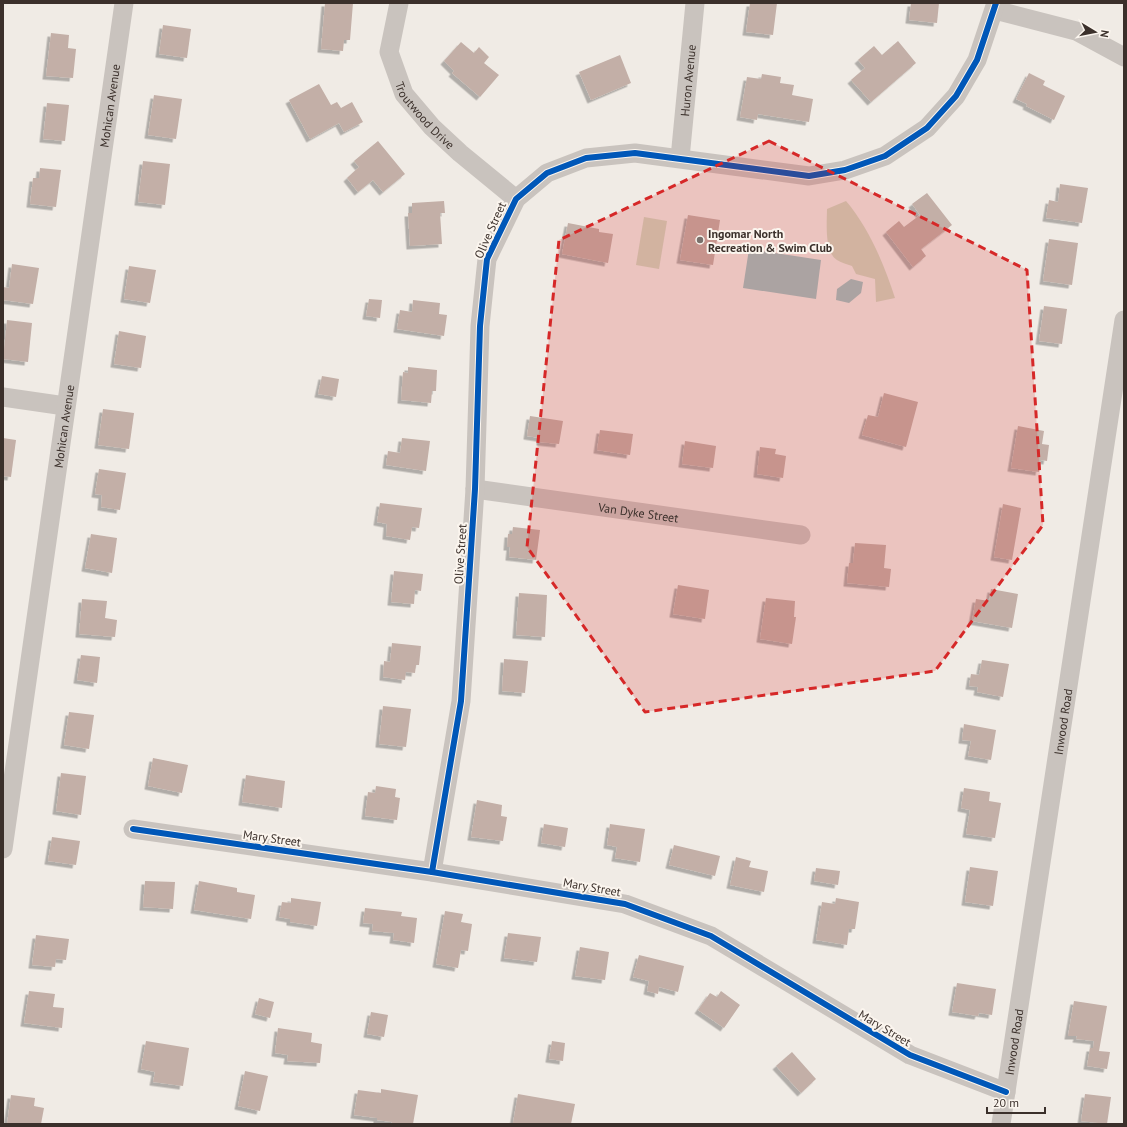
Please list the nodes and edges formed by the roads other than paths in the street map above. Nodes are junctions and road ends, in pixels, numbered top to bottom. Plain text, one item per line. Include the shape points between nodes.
1 (124, 3) edge
2 (399, 3) edge
3 (695, 3) edge
4 (995, 7) edge
5 (1124, 58) edge
6 (680, 158) junction
7 (516, 199) junction
8 (1124, 320) edge
9 (3, 397) edge
10 (65, 406) junction
11 (475, 489) junction
12 (801, 535) dead end
13 (133, 829) dead end
14 (3, 849) edge
15 (432, 872) junction
16 (1006, 1092) junction
17 (1001, 1124) edge

1 - 10 street, Mohican Avenue
2 - 7 street, Troutwood Drive via 389,52 404,94 438,132
3 - 6 street, Huron Avenue
4 - 5 street via 1076,31
4 - 6 street, Olive Street via 977,60 956,96 927,128 885,156 845,170 809,176
6 - 7 street, Olive Street via 635,153 586,158 547,173
7 - 11 street, Olive Street via 487,259 480,326
8 - 16 street, Inwood Road
9 - 10 street
10 - 14 street, Mohican Avenue
11 - 12 street, Van Dyke Street
11 - 15 street, Olive Street via 461,701
13 - 15 street, Mary Street
15 - 16 street, Mary Street via 625,904 711,936 910,1055
16 - 17 street, Inwood Road

